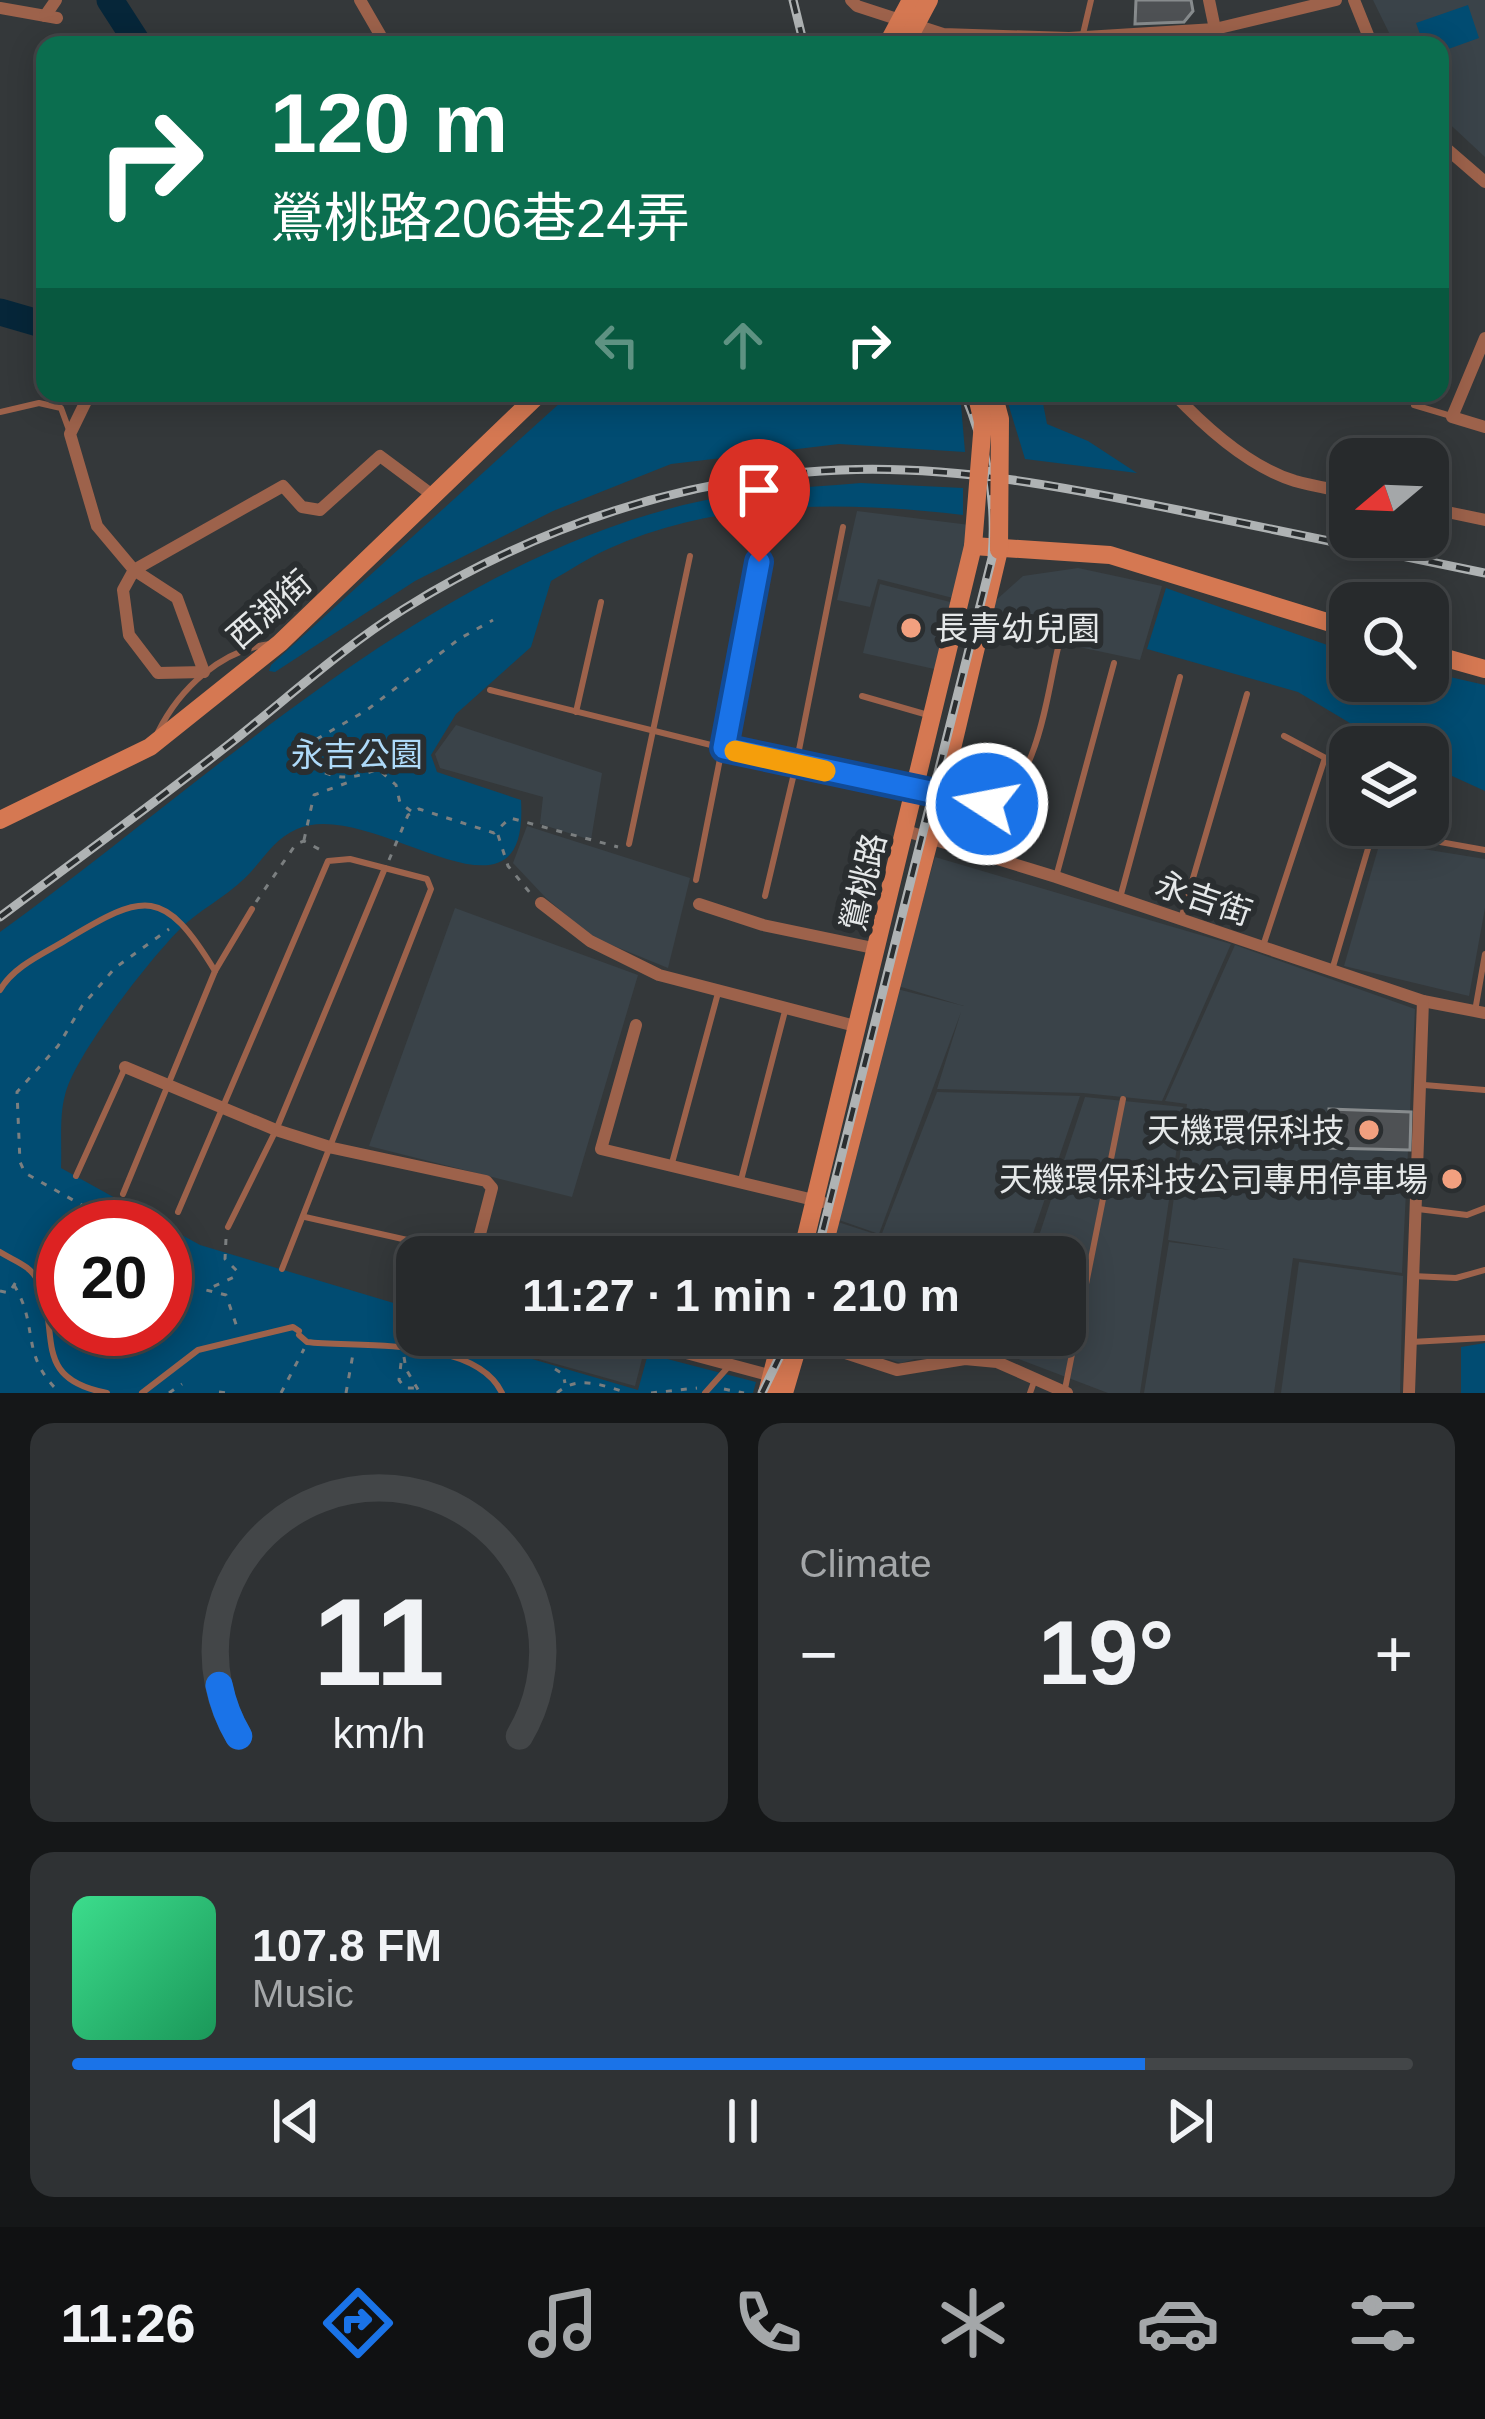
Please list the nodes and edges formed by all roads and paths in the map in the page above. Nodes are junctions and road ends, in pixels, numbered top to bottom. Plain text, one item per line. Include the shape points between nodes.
1 (56, 0) edge
2 (360, 0) edge
3 (851, 0) edge
4 (911, 0) edge
5 (929, 0) edge
6 (1090, 0) edge
7 (1210, 0) edge
8 (1336, 0) edge
9 (1354, 0) edge
10 (0, 8) edge
11 (1215, 29) junction
12 (381, 36) edge
13 (892, 36) edge
14 (910, 36) edge
15 (984, 36) edge
16 (1084, 36) edge
17 (1138, 36) edge
18 (1218, 36) edge
19 (1368, 36) edge
20 (1449, 151) edge
21 (1485, 182) edge
22 (1485, 338) edge
23 (86, 402) edge
24 (531, 402) edge
25 (978, 402) edge
26 (995, 402) edge
27 (1182, 402) edge
28 (1414, 405) dead end
29 (0, 412) edge
30 (1452, 416) junction
31 (1485, 427) edge
32 (70, 434) junction
33 (1329, 488) edge
34 (435, 498) junction
35 (1449, 512) edge
36 (1485, 520) edge
37 (843, 527) dead end
38 (973, 546) junction
39 (999, 550) junction
40 (690, 556) dead end
41 (759, 562) dead end
42 (134, 570) junction
43 (601, 602) dead end
44 (493, 620) dead end
45 (1329, 623) edge
46 (280, 643) junction
47 (1058, 648) dead end
48 (1449, 659) edge
49 (1114, 663) dead end
50 (1485, 669) edge
51 (204, 672) junction
52 (1180, 677) dead end
53 (490, 690) dead end
54 (1247, 694) dead end
55 (862, 696) dead end
56 (576, 712) junction
57 (934, 717) junction
58 (652, 732) junction
59 (1284, 736) dead end
60 (150, 747) junction
61 (724, 748) junction
62 (1325, 758) junction
63 (1329, 760) edge
64 (796, 765) junction
65 (354, 780) junction
66 (916, 790) junction
67 (941, 795) junction
68 (411, 811) junction
69 (0, 820) edge
70 (906, 832) junction
71 (498, 833) junction
72 (928, 838) junction
73 (304, 842) junction
74 (1449, 843) edge
75 (629, 844) joint
76 (1369, 846) edge
77 (1485, 850) edge
78 (334, 859) junction
79 (385, 868) junction
80 (1056, 877) junction
81 (696, 880) dead end
82 (765, 896) dead end
83 (1120, 898) junction
84 (541, 903) joint
85 (699, 904) dead end
86 (252, 909) joint
87 (1181, 919) junction
88 (181, 922) junction
89 (1263, 946) junction
90 (878, 949) junction
91 (1485, 954) edge
92 (215, 970) junction
93 (1332, 970) junction
94 (0, 990) edge
95 (718, 993) junction
96 (1424, 1001) junction
97 (785, 1011) junction
98 (1480, 1012) edge
99 (636, 1025) dead end
100 (859, 1027) junction
101 (125, 1067) joint
102 (169, 1082) junction
103 (1420, 1085) junction
104 (1485, 1090) edge
105 (1123, 1099) dead end
106 (222, 1106) junction
107 (276, 1130) junction
108 (333, 1148) junction
109 (671, 1166) junction
110 (1278, 1175) dead end
111 (76, 1176) dead end
112 (1416, 1181) junction
113 (740, 1184) junction
114 (123, 1193) joint
115 (183, 1200) edge
116 (825, 1202) junction
117 (1414, 1208) junction
118 (1485, 1208) edge
119 (305, 1217) junction
120 (228, 1227) joint
121 (479, 1236) edge
122 (810, 1236) edge
123 (823, 1236) edge
124 (396, 1238) edge
125 (0, 1252) edge
126 (27, 1266) junction
127 (282, 1269) dead end
128 (1485, 1270) edge
129 (1412, 1276) junction
130 (14, 1285) junction
131 (0, 1291) edge
132 (302, 1336) junction
133 (241, 1337) junction
134 (1485, 1338) edge
135 (358, 1342) junction
136 (1411, 1342) junction
137 (396, 1345) edge
138 (405, 1356) edge
139 (450, 1356) edge
140 (697, 1356) edge
141 (787, 1356) edge
142 (854, 1356) edge
143 (404, 1361) junction
144 (730, 1365) junction
145 (555, 1369) dead end
146 (182, 1384) dead end
147 (1032, 1386) edge
148 (776, 1388) edge
149 (418, 1390) edge
150 (561, 1390) edge
151 (1066, 1392) edge
152 (60, 1393) edge
153 (106, 1393) edge
154 (142, 1393) edge
155 (169, 1393) edge
156 (280, 1393) edge
157 (346, 1393) edge
158 (502, 1393) edge
159 (628, 1393) edge
160 (705, 1393) edge
161 (1409, 1393) edge

1 - 10 street via 51,17
2 - 12 street
3 - 15 street via 944,34
4 - 13 main road, bridge
5 - 14 main road, bridge
6 - 16 lane
7 - 11 street
8 - 11 street
9 - 19 street
11 - 17 street
11 - 18 street
20 - 21 street
22 - 30 street
23 - 32 street
24 - 34 main road, 西湖街
25 - 38 main road, 鶯桃路, bridge
26 - 39 main road, 鶯桃路, bridge
27 - 33 street via 1242,453 1290,480
28 - 30 lane
29 - 32 lane via 39,403 62,408
30 - 31 street
32 - 42 street via 97,526
34 - 42 street via 380,456 320,510 302,507 283,486
34 - 46 main road, 西湖街
35 - 36 street
37 - 64 lane
38 - 39 main road
38 - 57 main road, 鶯桃路
39 - 45 main road via 1110,555
39 - 67 main road, 鶯桃路
40 - 58 lane
41 - 61 lane
42 - 51 street via 177,598
42 - 51 street via 123,590 129,634 158,673
43 - 56 lane
44 - 65 path via 291,754
46 - 51 lane via 251,646
46 - 60 main road, 西湖街
47 - 67 lane via 1028,767 1012,790 987,804
48 - 50 main road
49 - 80 lane
51 - 60 lane via 168,711
52 - 83 lane
53 - 56 lane
54 - 87 lane
55 - 57 lane
56 - 58 lane
57 - 66 main road, 鶯桃路
58 - 61 lane
58 - 75 lane
59 - 62 lane
60 - 69 main road, 西湖街
61 - 64 lane
61 - 81 lane
62 - 63 lane
62 - 89 lane
64 - 66 lane
64 - 82 lane
65 - 68 path via 378,770
65 - 73 path via 314,795
66 - 67 lane
66 - 70 main road, 鶯桃路
67 - 72 main road, 鶯桃路
68 - 71 path
68 - 79 path
70 - 72 street, 永吉街
70 - 90 main road, 鶯桃路
71 - 75 path via 510,818
71 - 84 path via 508,866
72 - 80 street, 永吉街
72 - 116 main road, 鶯桃路
73 - 78 path
73 - 86 path via 285,856
74 - 77 lane
76 - 93 lane
78 - 79 lane
78 - 106 lane via 321,870
79 - 107 lane
79 - 108 lane via 427,879 431,889
80 - 83 street, 永吉街
83 - 87 street, 永吉街
84 - 95 street via 590,941
85 - 90 street
86 - 92 lane
87 - 89 street, 永吉街
88 - 92 lane
88 - 94 lane via 137,902 110,912 22,966
88 - 114 path via 115,968 17,1093 25,1173 103,1217
89 - 93 street, 永吉街
90 - 100 main road, 鶯桃路
91 - 98 lane
92 - 102 lane
93 - 96 street, 永吉街
95 - 97 street
95 - 109 lane
96 - 98 street, 永吉街
96 - 103 street
97 - 100 street
97 - 113 lane
99 - 109 street via 602,1149
100 - 116 main road, 鶯桃路
101 - 102 street
101 - 111 lane
102 - 106 street
102 - 114 lane
103 - 104 lane
103 - 112 street
105 - 151 lane
106 - 107 street
106 - 115 lane
107 - 108 street
107 - 120 lane
108 - 119 lane
108 - 121 street via 491,1184
109 - 113 street
110 - 112 lane
112 - 117 street
113 - 116 street
116 - 122 main road, 鶯桃路
116 - 123 main road, 鶯桃路
117 - 118 lane via 1467,1215
117 - 129 street
119 - 124 lane
119 - 127 lane
120 - 133 path via 225,1259 236,1271 230,1282 206,1290 226,1295
125 - 126 lane
126 - 130 path
126 - 153 lane via 60,1372
128 - 129 lane
129 - 136 street
130 - 131 path
130 - 152 path via 30,1320 32,1356
132 - 133 lane via 293,1327
132 - 135 lane
132 - 156 path
133 - 154 lane via 198,1350
134 - 136 lane
135 - 137 lane
135 - 157 path
136 - 161 street
138 - 143 path
139 - 158 lane via 488,1375
140 - 144 street
141 - 148 main road
142 - 147 street via 896,1370 982,1359
143 - 149 path
143 - 149 path via 399,1380
144 - 148 street
144 - 160 lane
145 - 150 path via 563,1374
146 - 155 path
147 - 151 street
150 - 159 path via 590,1382

